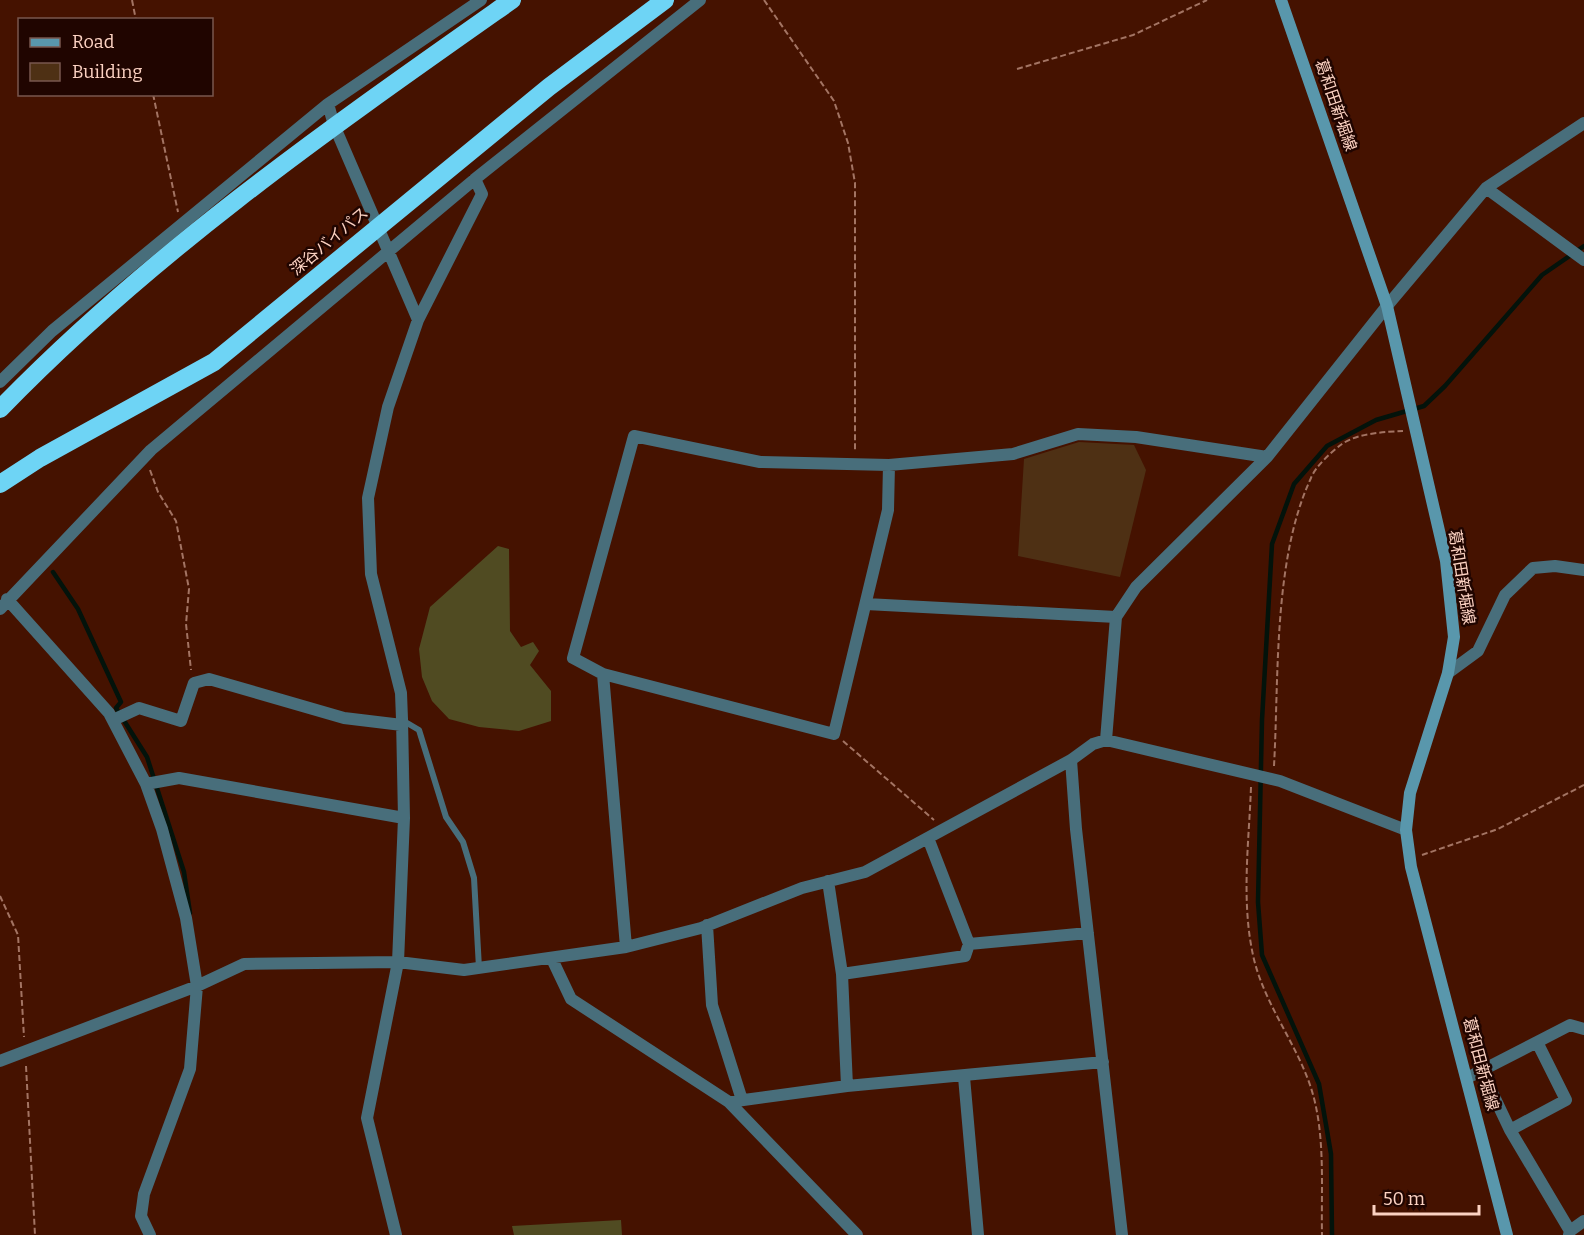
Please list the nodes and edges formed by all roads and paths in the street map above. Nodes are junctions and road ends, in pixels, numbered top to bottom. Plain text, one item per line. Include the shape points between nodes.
1 (132, 0) edge
2 (481, 0) edge
3 (512, 0) edge
4 (665, 0) edge
5 (700, 0) edge
6 (764, 0) edge
7 (1207, 0) edge
8 (1281, 0) edge
9 (136, 18) edge
10 (1017, 69) dead end
11 (153, 96) edge
12 (328, 104) junction
13 (1584, 123) edge
14 (334, 125) junction
15 (475, 179) junction
16 (1486, 188) junction
17 (379, 224) junction
18 (181, 225) junction
19 (388, 252) junction
20 (1584, 260) edge
21 (1387, 306) junction
22 (418, 320) junction
23 (0, 382) edge
24 (0, 409) edge
25 (1414, 425) junction
26 (145, 456) junction
27 (1268, 457) junction
28 (855, 464) junction
29 (889, 465) junction
30 (0, 484) edge
31 (1584, 570) edge
32 (4, 604) edge
33 (866, 604) junction
34 (1116, 617) junction
35 (1448, 672) junction
36 (603, 674) junction
37 (193, 687) junction
38 (113, 720) junction
39 (402, 722) junction
40 (834, 734) junction
41 (1106, 740) junction
42 (1071, 760) junction
43 (1251, 776) junction
44 (1272, 779) junction
45 (146, 784) junction
46 (1584, 785) edge
47 (404, 818) junction
48 (941, 830) junction
49 (1406, 830) junction
50 (928, 838) junction
51 (1410, 858) junction
52 (828, 881) junction
53 (707, 925) junction
54 (1088, 933) junction
55 (969, 944) junction
56 (626, 947) junction
57 (552, 959) junction
58 (398, 962) junction
59 (479, 968) junction
60 (842, 974) junction
61 (197, 986) junction
62 (1584, 1029) edge
63 (1537, 1042) junction
64 (0, 1061) edge
65 (1102, 1062) junction
66 (1482, 1071) junction
67 (964, 1077) junction
68 (1467, 1078) junction
69 (847, 1086) junction
70 (742, 1100) junction
71 (729, 1102) junction
72 (1510, 1130) junction
73 (1584, 1221) edge
74 (1569, 1233) edge
75 (150, 1235) edge
76 (396, 1235) edge
77 (857, 1235) edge
78 (978, 1235) edge
79 (1122, 1235) edge
80 (1322, 1235) edge
81 (1507, 1235) edge

1 - 9 path
2 - 12 street
3 - 14 highway
4 - 17 highway, 深谷バイパス via 549,87
5 - 15 street
6 - 28 path via 834,101 848,143 855,183
7 - 10 path via 1133,35
8 - 21 main road, 葛和田新堀線
11 - 18 path
12 - 14 street
12 - 18 street
13 - 16 street
14 - 17 street
14 - 24 highway via 152,267 53,354
15 - 19 street
15 - 22 street via 482,194
16 - 20 street
16 - 21 street
17 - 19 street
17 - 30 highway, 深谷バイパス via 214,362
18 - 23 street via 52,331
19 - 22 street
19 - 26 street
21 - 25 main road, 葛和田新堀線
21 - 27 street
22 - 39 street via 388,407 368,498 371,574 401,693
25 - 35 main road, 葛和田新堀線 via 1446,561 1454,637
25 - 44 path via 1342,444 1312,475 1292,528 1282,601
26 - 32 street
26 - 37 path via 158,492 176,521 189,589 186,624
27 - 29 street via 1136,437 1078,434 1013,454
27 - 34 street via 1136,587
28 - 29 street
28 - 36 street via 760,462 634,436 573,658
29 - 33 street via 888,510
31 - 35 street via 1533,568 1505,595 1478,651
32 - 38 street
33 - 34 street
33 - 40 street
34 - 41 street
35 - 49 main road, 葛和田新堀線 via 1410,793
36 - 40 street
36 - 56 street
37 - 38 street via 181,721 139,708
37 - 39 street via 194,683 209,679 344,718
38 - 45 street
39 - 47 street
39 - 59 lane via 419,730 446,817 464,842 474,879
40 - 48 path via 932,817
41 - 42 street
41 - 43 street
42 - 48 street
42 - 54 street
43 - 44 street
43 - 80 path via 1247,908 1253,957 1310,1085 1319,1132
44 - 49 street
45 - 47 street via 179,778
45 - 61 street via 186,918
46 - 51 path via 1498,829
47 - 58 street
48 - 50 street
49 - 51 main road, 葛和田新堀線
50 - 52 street via 865,872
50 - 55 street
51 - 68 main road, 葛和田新堀線
52 - 53 street
52 - 60 street
53 - 56 street
53 - 70 street via 712,1005
54 - 55 street
54 - 65 street
55 - 60 street via 965,956
56 - 57 street
57 - 59 street
57 - 71 street via 571,999
58 - 59 street via 464,970
58 - 61 street via 244,964
58 - 76 street via 367,1118
60 - 69 street
61 - 64 street
61 - 75 street via 190,1069 144,1194 141,1216
62 - 63 street via 1570,1026
63 - 66 street
63 - 72 street via 1566,1100
65 - 67 street
65 - 79 street
66 - 68 street
66 - 72 street
67 - 69 street
67 - 78 street
68 - 81 main road, 葛和田新堀線
69 - 70 street
70 - 71 street
71 - 77 street
72 - 74 street
73 - 74 street

